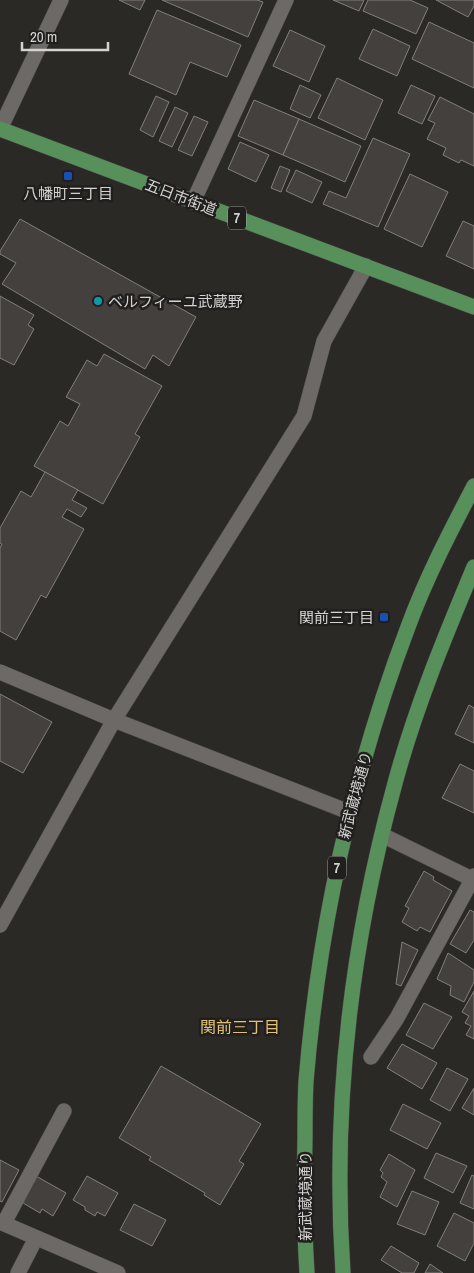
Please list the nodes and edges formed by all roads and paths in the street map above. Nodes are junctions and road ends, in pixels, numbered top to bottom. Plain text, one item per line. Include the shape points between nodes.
1 (61, 0) edge
2 (286, 0) edge
3 (0, 129) edge
4 (193, 202) junction
5 (366, 266) junction
6 (474, 307) edge
7 (474, 486) edge
8 (474, 567) edge
9 (0, 672) edge
10 (114, 720) junction
11 (349, 812) junction
12 (382, 835) junction
13 (473, 878) edge
14 (0, 924) edge
15 (371, 1056) dead end
16 (64, 1111) dead end
17 (2, 1222) edge
18 (36, 1238) junction
19 (18, 1273) edge
20 (118, 1273) edge
21 (307, 1273) edge
22 (343, 1273) edge

1 - 3 street
2 - 4 street
3 - 4 main road, 五日市街道 / 7
4 - 5 main road, 五日市街道 / 7
5 - 6 main road, 五日市街道 / 7
5 - 10 street via 324,341 304,416
7 - 11 main road, 新武蔵境通り / 7 via 408,626
8 - 12 main road via 434,663 394,786
9 - 10 street
10 - 11 street
10 - 14 street
11 - 21 main road, 新武蔵境通り / 7 via 322,947 306,1082 304,1196
12 - 13 street
12 - 22 main road via 355,975 344,1072 340,1199
13 - 15 street via 397,1018
16 - 17 street
17 - 18 street
18 - 19 street
18 - 20 street

